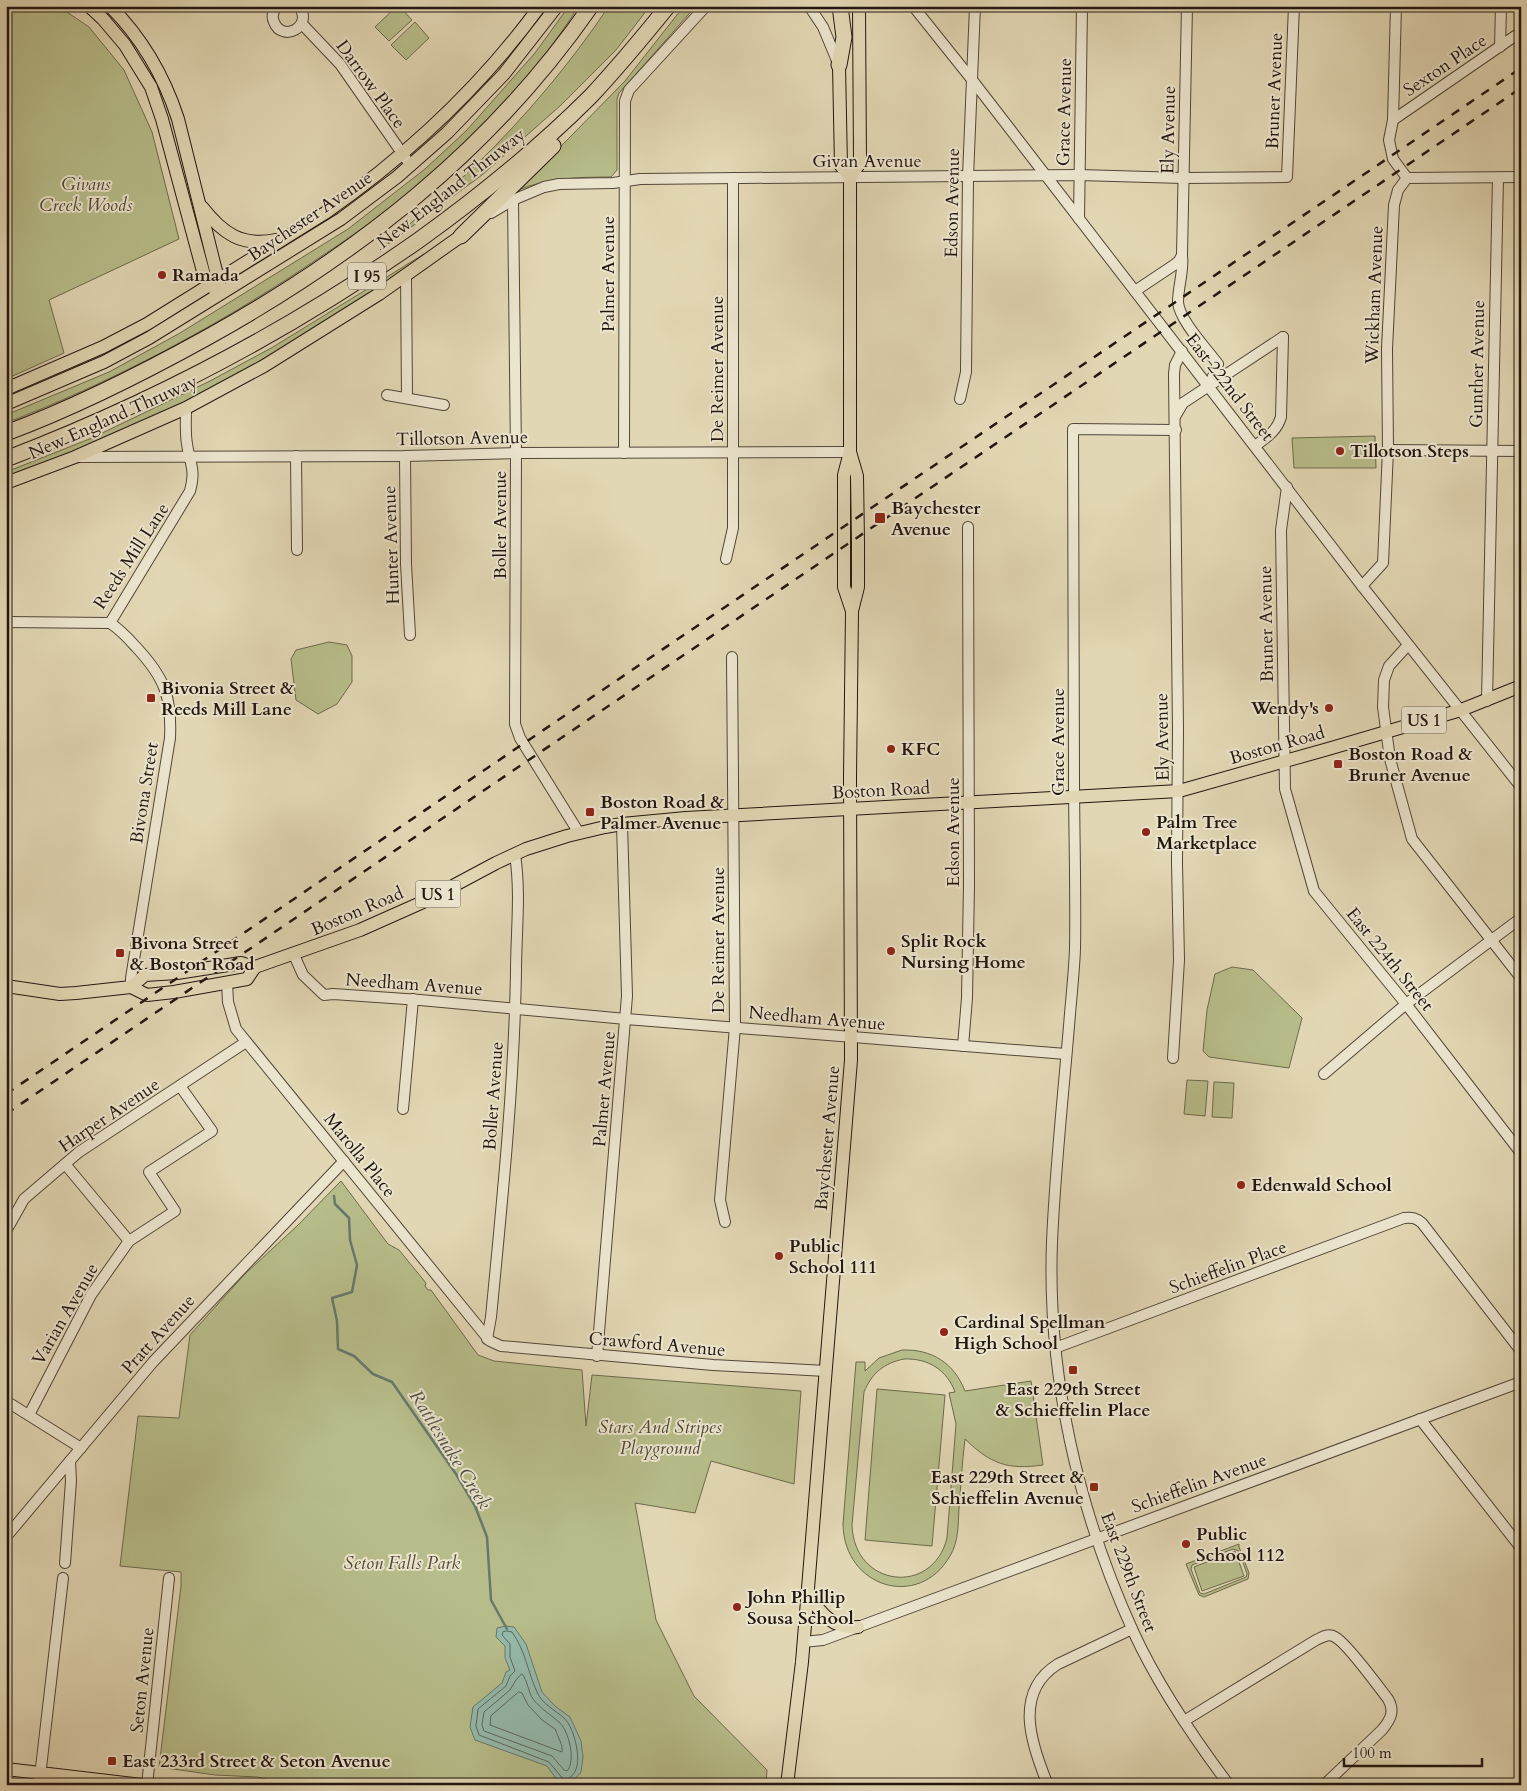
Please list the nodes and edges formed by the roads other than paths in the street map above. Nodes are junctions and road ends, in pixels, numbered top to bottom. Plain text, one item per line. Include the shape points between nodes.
1 (89, 6) edge
2 (110, 6) edge
3 (277, 6) edge
4 (299, 6) edge
5 (540, 6) edge
6 (557, 6) edge
7 (591, 6) edge
8 (668, 6) edge
9 (706, 6) edge
10 (809, 6) edge
11 (840, 6) edge
12 (858, 6) edge
13 (913, 6) edge
14 (975, 6) edge
15 (1082, 6) edge
16 (1187, 6) edge
17 (1294, 6) edge
18 (1396, 6) edge
19 (1501, 6) edge
20 (302, 24) junction
21 (1515, 36) dead end
22 (1500, 47) junction
23 (624, 59) junction
24 (839, 64) junction
25 (973, 80) junction
26 (171, 99) junction
27 (158, 103) junction
28 (1393, 120) junction
29 (402, 154) junction
30 (411, 166) junction
31 (1079, 175) junction
32 (1046, 176) junction
33 (850, 177) junction
34 (968, 177) junction
35 (1287, 177) joint
36 (1520, 177) edge
37 (733, 178) junction
38 (1183, 178) junction
39 (1407, 178) junction
40 (1498, 178) junction
41 (624, 181) junction
42 (513, 200) junction
43 (199, 203) junction
44 (1079, 219) junction
45 (461, 236) junction
46 (284, 239) junction
47 (1182, 255) junction
48 (406, 276) junction
49 (215, 282) junction
50 (1135, 291) junction
51 (220, 295) junction
52 (1182, 351) junction
53 (1208, 386) junction
54 (6, 389) edge
55 (387, 395) dead end
56 (407, 398) junction
57 (960, 399) dead end
58 (6, 404) edge
59 (444, 405) dead end
60 (186, 408) junction
61 (1175, 417) junction
62 (1176, 430) junction
63 (6, 432) edge
64 (1255, 446) junction
65 (1388, 450) junction
66 (1492, 450) junction
67 (1521, 451) edge
68 (733, 452) junction
69 (850, 452) junction
70 (516, 453) junction
71 (624, 453) junction
72 (296, 456) junction
73 (405, 456) junction
74 (75, 457) junction
75 (191, 457) junction
76 (6, 459) edge
77 (6, 483) edge
78 (1287, 487) junction
79 (968, 527) dead end
80 (297, 550) dead end
81 (726, 559) dead end
82 (1362, 586) junction
83 (6, 622) edge
84 (110, 623) junction
85 (410, 635) dead end
86 (1408, 644) junction
87 (732, 657) dead end
88 (1521, 686) edge
89 (1487, 701) junction
90 (1461, 710) junction
91 (1386, 731) junction
92 (1284, 761) junction
93 (1521, 787) edge
94 (1179, 791) junction
95 (1074, 796) junction
96 (969, 803) junction
97 (851, 809) junction
98 (734, 816) junction
99 (622, 824) junction
100 (579, 833) junction
101 (515, 854) junction
102 (1521, 918) edge
103 (1492, 940) junction
104 (294, 955) junction
105 (255, 968) junction
106 (1521, 978) edge
107 (227, 983) junction
108 (6, 986) edge
109 (131, 987) junction
110 (413, 999) junction
111 (1406, 1004) junction
112 (515, 1008) junction
113 (626, 1019) junction
114 (735, 1027) junction
115 (852, 1037) junction
116 (246, 1042) junction
117 (963, 1046) junction
118 (1066, 1054) junction
119 (1173, 1058) dead end
120 (1324, 1074) dead end
121 (180, 1086) junction
122 (402, 1109) dead end
123 (1521, 1153) edge
124 (344, 1161) junction
125 (65, 1164) junction
126 (725, 1222) dead end
127 (6, 1231) edge
128 (129, 1241) junction
129 (487, 1339) junction
130 (1055, 1348) junction
131 (1521, 1351) edge
132 (597, 1356) junction
133 (826, 1371) junction
134 (1521, 1382) edge
135 (6, 1401) edge
136 (29, 1415) junction
137 (1420, 1419) junction
138 (80, 1448) junction
139 (70, 1461) junction
140 (6, 1537) edge
141 (1097, 1539) junction
142 (1521, 1548) edge
143 (65, 1563) dead end
144 (63, 1578) dead end
145 (169, 1578) dead end
146 (807, 1594) junction
147 (858, 1627) junction
148 (1132, 1629) junction
149 (804, 1642) junction
150 (1184, 1721) junction
151 (6, 1769) edge
152 (39, 1779) edge
153 (142, 1785) edge
154 (147, 1785) edge
155 (787, 1785) edge
156 (1048, 1785) edge
157 (1230, 1785) edge
158 (1324, 1785) edge

1 - 27 main road via 125,45 144,72
2 - 26 main road via 143,45
3 - 20 street via 273,18 281,30 295,30
4 - 20 street via 303,13
5 - 29 main road, Baychester Avenue via 471,89
6 - 30 main road, Baychester Avenue via 482,98
7 - 63 highway, New England Thruway / I 95 via 548,64 493,127 432,184 365,237 282,294 196,344 93,396
8 - 23 highway, New England Thruway / I 95
9 - 41 street, Palmer Avenue via 626,95
10 - 24 street via 823,27
11 - 24 highway via 844,37
12 - 33 main road, Baychester Avenue via 860,163
13 - 25 street, East 222nd Street
14 - 25 street, Edson Avenue
15 - 31 street, Grace Avenue
16 - 38 street, Ely Avenue
17 - 35 street, Bruner Avenue
18 - 28 street
19 - 22 street
20 - 29 street, Darrow Place via 340,64
21 - 22 street, Sexton Place
22 - 28 street, Sexton Place
23 - 45 highway via 604,94
23 - 76 highway, New England Thruway / I 95 via 591,96 523,159 438,226 368,275 194,376 103,420
24 - 33 main road, Baychester Avenue via 841,166
25 - 32 street, East 222nd Street
25 - 34 street, Edson Avenue
26 - 27 main road
26 - 43 main road
27 - 49 main road via 204,275
28 - 39 street via 1389,140 1393,159
29 - 30 street, Darrow Place
29 - 46 main road, Baychester Avenue via 352,194
30 - 51 main road, Baychester Avenue via 341,219
31 - 32 street, Givan Avenue
31 - 38 street, Givan Avenue
31 - 44 street, Grace Avenue
32 - 34 street, Givan Avenue
32 - 44 street, East 222nd Street
33 - 34 street, Givan Avenue
33 - 37 street, Givan Avenue
33 - 69 main road, Baychester Avenue
34 - 57 street, Edson Avenue via 966,372
35 - 38 street, Givan Avenue
36 - 40 street
37 - 41 street, Givan Avenue
37 - 68 street, De Reimer Avenue
38 - 47 street, Ely Avenue
39 - 40 street
39 - 65 street, Wickham Avenue via 1398,190 1394,205 1387,349
40 - 66 street, Gunther Avenue
41 - 42 street, Givan Avenue via 559,184
41 - 71 street, Palmer Avenue
42 - 45 street, Givan Avenue
42 - 70 street, Boller Avenue
43 - 46 main road via 227,234 238,239 261,243
43 - 49 main road
44 - 50 street, East 222nd Street
45 - 48 main road, New England Thruway
46 - 49 main road, Baychester Avenue
47 - 50 street via 1174,265
47 - 53 street, Ely Avenue via 1178,305 1185,320 1218,364
48 - 56 street
48 - 60 main road, New England Thruway via 264,366
49 - 51 main road
49 - 54 main road, Baychester Avenue via 118,340
50 - 52 street, East 222nd Street
51 - 58 main road, Baychester Avenue via 119,354
52 - 53 street, East 222nd Street
52 - 61 street, Ely Avenue via 1175,365
53 - 61 street via 1183,403
53 - 64 street, East 222nd Street
53 - 64 street via 1283,337 1282,417 1270,436
55 - 56 street
56 - 59 street
60 - 74 main road, New England Thruway
60 - 75 street, Reeds Mill Lane via 187,445
61 - 62 street, Ely Avenue
62 - 94 street, Ely Avenue
62 - 95 street, Grace Avenue via 1073,429
64 - 78 street, East 222nd Street
65 - 66 street
65 - 82 street, Wickham Avenue via 1383,563
66 - 67 street
66 - 89 street, Gunther Avenue
68 - 69 street, Tillotson Avenue
68 - 71 street, Tillotson Avenue
68 - 81 street, De Reimer Avenue via 733,528
69 - 97 main road, Baychester Avenue via 857,476 858,541 858,587 852,611
70 - 71 street, Tillotson Avenue
70 - 73 street, Tillotson Avenue
70 - 100 street, Boller Avenue via 515,724 520,738
72 - 73 street, Tillotson Avenue
72 - 75 street, Tillotson Avenue
72 - 80 street
73 - 85 street, Hunter Avenue
74 - 75 street, Tillotson Avenue
74 - 77 main road, New England Thruway
75 - 84 street, Reeds Mill Lane via 190,491
78 - 82 street, East 222nd Street
78 - 92 street, Bruner Avenue via 1281,530
79 - 96 street, Edson Avenue
82 - 86 street, East 222nd Street
83 - 84 street, Reeds Mill Lane
84 - 109 street, Bivona Street via 120,629 156,670 170,711 170,738
86 - 90 street, East 222nd Street
86 - 91 street via 1389,666 1384,680
87 - 98 street, De Reimer Avenue
88 - 89 main road, Boston Road / US 1
89 - 90 main road, Boston Road / US 1
90 - 91 main road, Boston Road / US 1
90 - 93 street, East 222nd Street
91 - 92 main road, Boston Road / US 1
91 - 103 street via 1390,759 1412,839
92 - 94 main road, Boston Road / US 1
92 - 111 street, East 224th Street via 1285,788 1314,890
94 - 95 main road, Boston Road / US 1
94 - 119 street, Ely Avenue via 1179,960
95 - 96 main road, Boston Road / US 1
95 - 118 street, Grace Avenue via 1074,948
96 - 97 main road, Boston Road / US 1
96 - 117 street, Edson Avenue via 968,968
97 - 98 main road, Boston Road / US 1
97 - 115 main road, Baychester Avenue
98 - 99 main road, Boston Road / US 1
98 - 114 street, De Reimer Avenue
99 - 100 main road, Boston Road / US 1
99 - 113 street, Palmer Avenue
100 - 101 main road, Boston Road / US 1
101 - 104 main road, Boston Road / US 1 via 423,902 348,936
101 - 112 street, Boller Avenue via 518,874
102 - 103 street
103 - 106 street
103 - 111 street
104 - 105 main road, Boston Road / US 1
104 - 110 street, Needham Avenue via 303,975 324,995
105 - 107 main road, Boston Road / US 1 via 247,978
105 - 109 main road, Boston Road / US 1 via 242,963 145,975
107 - 109 main road, Boston Road / US 1 via 147,995
107 - 116 street, Marolla Place via 230,1014
108 - 109 main road, Boston Road / US 1 via 60,994
110 - 112 street, Needham Avenue
110 - 122 street
111 - 120 street
111 - 123 street, East 224th Street
112 - 113 street, Needham Avenue
112 - 129 street, Boller Avenue via 504,1180
113 - 114 street, Needham Avenue
113 - 132 street, Palmer Avenue
114 - 115 street, Needham Avenue
114 - 126 street, De Reimer Avenue via 720,1200
115 - 117 street, Needham Avenue
115 - 133 main road, Baychester Avenue
116 - 121 street, Harper Avenue
116 - 124 street, Marolla Place
117 - 118 street, Needham Avenue
118 - 130 street via 1052,1246
121 - 125 street, Harper Avenue
121 - 128 street via 212,1131 149,1172 175,1211
124 - 129 street, Marolla Place
124 - 138 street, Pratt Avenue via 152,1362
125 - 127 street, Harper Avenue via 24,1199
125 - 128 street
128 - 136 street, Varian Avenue via 91,1295
129 - 132 street, Crawford Avenue via 501,1346
130 - 131 street, Schieffelin Place via 1411,1218 1422,1224
130 - 141 street, East 229th Street via 1074,1457
132 - 133 street, Crawford Avenue
133 - 146 main road, Baychester Avenue
134 - 137 street, Schieffelin Avenue
135 - 136 street
136 - 138 street
137 - 141 street, Schieffelin Avenue
137 - 142 street
138 - 139 street, Pratt Avenue
139 - 140 street, Pratt Avenue
139 - 143 street
141 - 147 street, Schieffelin Avenue
141 - 148 street, East 229th Street
144 - 152 street
145 - 154 street, Seton Avenue
146 - 147 main road via 827,1619 839,1625
146 - 149 main road, Baychester Avenue
147 - 149 street, Schieffelin Avenue via 823,1640
148 - 150 street, East 229th Street
148 - 156 street via 1058,1664 1034,1687 1030,1717 1034,1743
149 - 155 main road, Baychester Avenue
150 - 157 street, East 229th Street
150 - 158 street via 1316,1640 1333,1636 1343,1643 1388,1699 1392,1712 1382,1730
151 - 152 main road
152 - 153 main road

